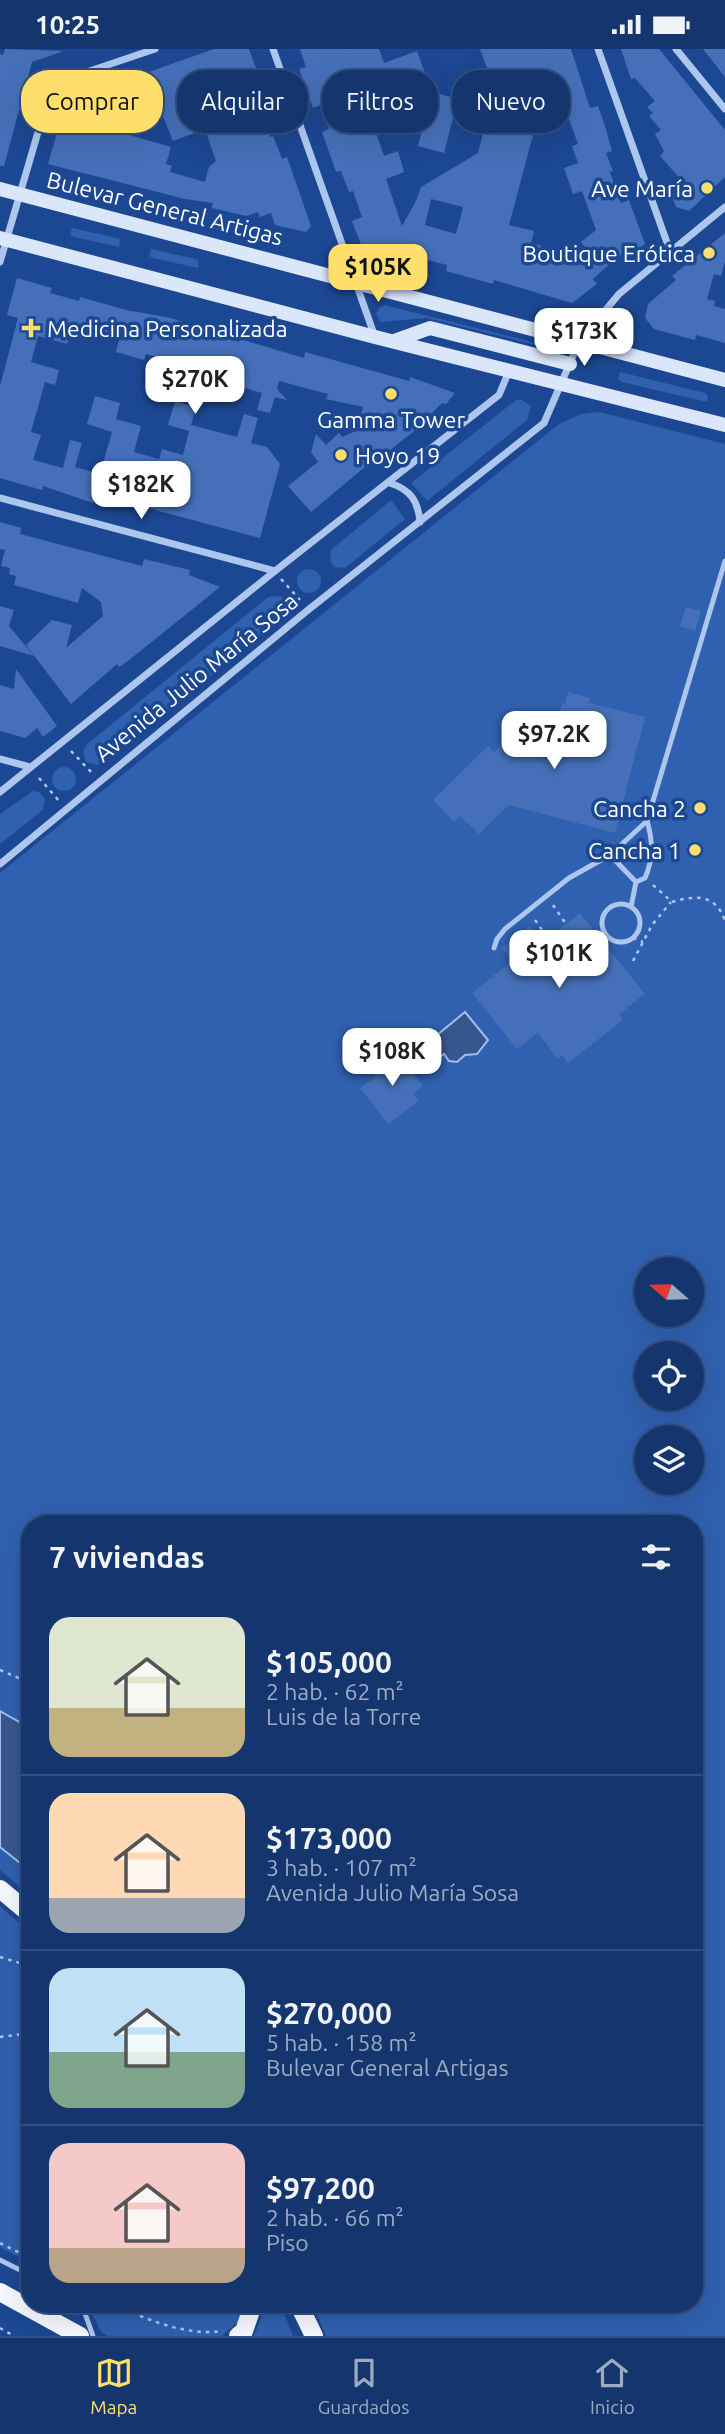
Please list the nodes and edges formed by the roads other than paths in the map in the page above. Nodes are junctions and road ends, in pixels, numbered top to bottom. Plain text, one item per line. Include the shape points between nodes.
1 (155, 49) edge
2 (273, 49) edge
3 (598, 49) edge
4 (676, 49) edge
5 (725, 110) edge
6 (0, 189) edge
7 (18, 194) junction
8 (725, 207) edge
9 (3, 239) edge
10 (670, 251) junction
11 (0, 262) edge
12 (355, 281) junction
13 (375, 337) junction
14 (392, 341) junction
15 (579, 342) junction
16 (570, 364) junction
17 (509, 370) junction
18 (725, 380) edge
19 (562, 384) junction
20 (725, 425) edge
21 (390, 483) junction
22 (0, 498) edge
23 (420, 522) junction
24 (725, 561) edge
25 (275, 571) junction
26 (0, 759) edge
27 (30, 767) junction
28 (0, 793) edge
29 (647, 821) junction
30 (610, 855) junction
31 (0, 864) edge
32 (636, 882) junction
33 (631, 907) junction
34 (495, 948) dead end
35 (0, 1889) edge
36 (21, 1906) edge
37 (0, 2260) edge
38 (21, 2270) edge
39 (0, 2292) edge
40 (21, 2304) edge
41 (38, 2313) edge
42 (85, 2313) edge
43 (250, 2313) edge
44 (303, 2313) edge
45 (233, 2332) edge
46 (80, 2336) edge
47 (93, 2336) edge
48 (314, 2336) edge

1 - 7 street via 72,77 55,90 43,110
2 - 12 street
3 - 10 street
4 - 5 street
6 - 7 main road, Bulevar General Artigas
7 - 9 street
7 - 12 main road, Bulevar General Artigas
8 - 10 street, Avenida Julio María Sosa
9 - 11 street
9 - 13 main road
10 - 15 street, Avenida Julio María Sosa via 619,294
12 - 13 street
12 - 15 main road, Bulevar General Artigas
13 - 14 main road
14 - 16 main road via 430,328
14 - 17 main road
15 - 16 street, Avenida Julio María Sosa
15 - 18 main road, Bulevar General Artigas
16 - 19 street, Avenida Julio María Sosa
17 - 19 main road
17 - 21 street, Avenida Julio María Sosa via 499,395
19 - 20 main road
19 - 23 street, Avenida Julio María Sosa via 544,423
21 - 23 street via 412,495
21 - 25 street, Avenida Julio María Sosa
22 - 25 street
23 - 31 street, Avenida Julio María Sosa
24 - 29 lane
25 - 27 street, Avenida Julio María Sosa
26 - 27 street
27 - 28 street, Avenida Julio María Sosa
29 - 30 lane
29 - 32 lane via 651,864 645,878
30 - 32 lane
30 - 34 lane via 569,878 505,929
32 - 33 lane
33 - 33 lane via 640,922 633,937 615,941 602,922 612,906
35 - 36 main road
37 - 38 lane
39 - 40 main road
41 - 46 main road
42 - 47 lane
43 - 45 main road via 244,2331
44 - 48 main road

